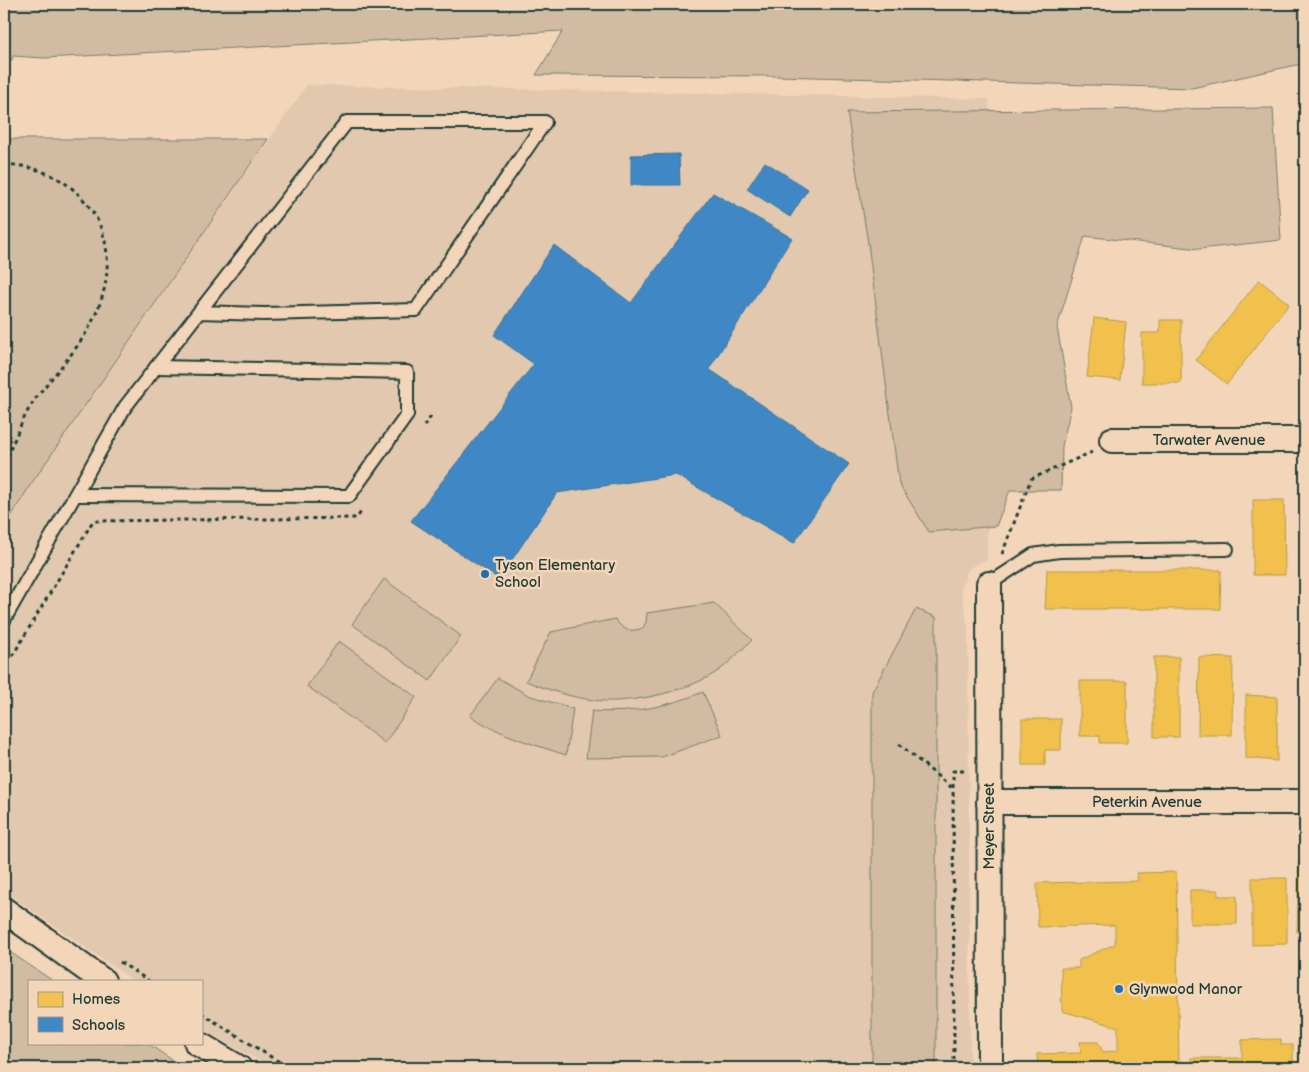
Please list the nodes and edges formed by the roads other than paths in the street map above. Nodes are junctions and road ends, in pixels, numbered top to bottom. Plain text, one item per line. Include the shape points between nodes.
1 (200, 312) junction
2 (156, 367) junction
3 (1112, 440) road end
4 (1305, 440) edge
5 (77, 495) junction
6 (1227, 549) dead end
7 (989, 584) joint
8 (4, 620) edge
9 (989, 802) junction
10 (1305, 802) edge
11 (4, 910) edge
12 (102, 980) edge
13 (199, 1044) edge
14 (239, 1068) edge
15 (990, 1068) edge

1 - 1 lane via 264,314 416,310 545,122 347,122
1 - 2 lane
2 - 5 lane via 125,407
2 - 5 lane via 407,372 407,416 349,496
3 - 4 street, Tarwater Avenue
5 - 8 lane
6 - 7 lane via 1059,551 1033,555
7 - 9 street, Meyer Street
9 - 10 street, Peterkin Avenue
9 - 15 street, Meyer Street
11 - 12 street
13 - 14 street

